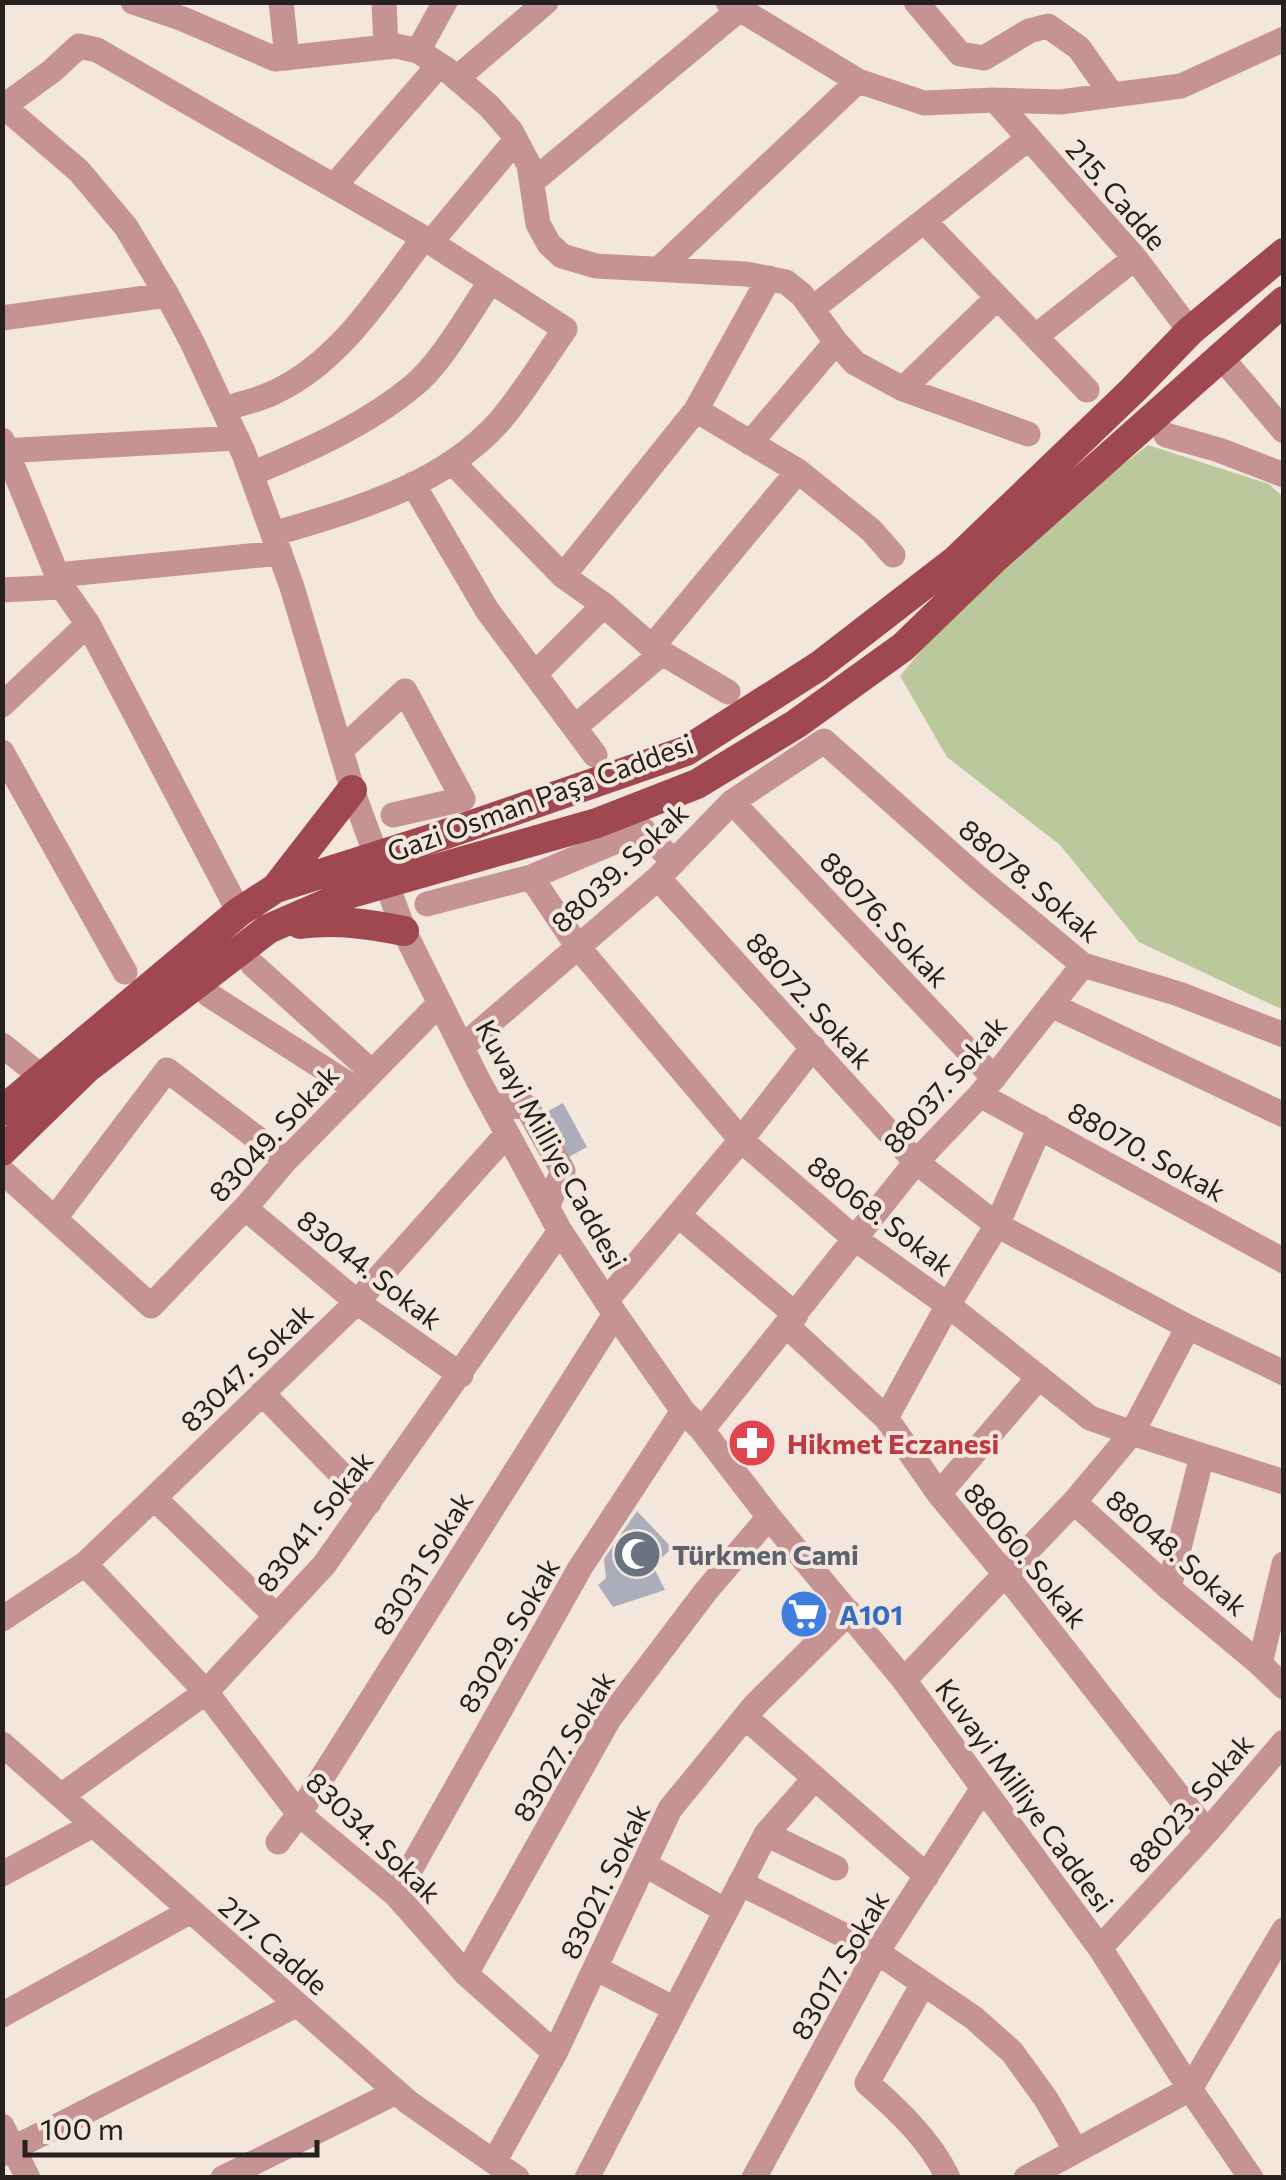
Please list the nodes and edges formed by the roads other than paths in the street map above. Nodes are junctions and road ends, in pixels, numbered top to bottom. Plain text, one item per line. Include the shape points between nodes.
1 (133, 2) edge
2 (282, 2) edge
3 (384, 2) edge
4 (445, 2) edge
5 (546, 2) edge
6 (916, 2) edge
7 (734, 6) edge
8 (1284, 39) edge
9 (386, 48) junction
10 (288, 58) junction
11 (438, 65) junction
12 (858, 81) junction
13 (1112, 95) junction
14 (996, 100) junction
15 (4, 105) edge
16 (1029, 138) junction
17 (516, 140) junction
18 (532, 182) junction
19 (334, 186) junction
20 (924, 221) junction
21 (428, 240) junction
22 (1284, 253) edge
23 (1135, 258) junction
24 (659, 269) junction
25 (769, 278) junction
26 (490, 280) junction
27 (167, 295) junction
28 (997, 298) junction
29 (1284, 300) edge
30 (812, 309) junction
31 (2, 318) edge
32 (1190, 331) junction
33 (1036, 336) junction
34 (836, 342) junction
35 (1221, 357) junction
36 (904, 389) junction
37 (1087, 390) dead end
38 (223, 409) junction
39 (696, 410) junction
40 (1284, 431) edge
41 (1028, 434) dead end
42 (1166, 435) dead end
43 (237, 438) junction
44 (750, 444) junction
45 (4, 447) edge
46 (453, 463) junction
47 (798, 471) junction
48 (251, 474) junction
49 (1284, 476) edge
50 (413, 484) junction
51 (276, 544) junction
52 (893, 555) dead end
53 (564, 576) junction
54 (59, 581) junction
55 (2, 590) edge
56 (604, 605) junction
57 (88, 624) junction
58 (657, 650) junction
59 (535, 674) junction
60 (728, 692) dead end
61 (2, 704) edge
62 (575, 728) junction
63 (824, 741) joint
64 (340, 750) junction
65 (2, 752) edge
66 (595, 755) dead end
67 (352, 790) junction
68 (732, 802) junction
69 (394, 815) dead end
70 (381, 870) junction
71 (666, 870) junction
72 (532, 877) junction
73 (276, 888) junction
74 (427, 904) dead end
75 (239, 912) junction
76 (268, 929) junction
77 (404, 930) junction
78 (578, 947) junction
79 (253, 965) dead end
80 (1082, 965) junction
81 (124, 972) dead end
82 (209, 995) dead end
83 (440, 1003) junction
84 (1050, 1005) junction
85 (1282, 1033) edge
86 (5, 1043) edge
87 (462, 1047) junction
88 (813, 1047) junction
89 (42, 1077) junction
90 (364, 1081) junction
91 (987, 1087) junction
92 (492, 1105) junction
93 (2, 1112) edge
94 (1284, 1115) edge
95 (1040, 1127) junction
96 (507, 1134) junction
97 (741, 1140) junction
98 (2, 1151) edge
99 (286, 1160) junction
100 (916, 1162) junction
101 (2, 1171) edge
102 (547, 1207) junction
103 (245, 1208) junction
104 (678, 1215) junction
105 (55, 1218) junction
106 (998, 1225) junction
107 (560, 1231) junction
108 (854, 1238) junction
109 (1284, 1260) edge
110 (357, 1302) junction
111 (948, 1305) junction
112 (610, 1308) junction
113 (792, 1320) junction
114 (1188, 1327) junction
115 (1284, 1372) edge
116 (460, 1375) junction
117 (1039, 1377) junction
118 (262, 1393) junction
119 (683, 1411) junction
120 (886, 1418) junction
121 (702, 1430) junction
122 (1132, 1434) junction
123 (1202, 1456) junction
124 (1284, 1482) edge
125 (939, 1494) junction
126 (154, 1498) junction
127 (1074, 1502) junction
128 (369, 1503) junction
129 (769, 1517) junction
130 (85, 1564) junction
131 (1284, 1564) edge
132 (1006, 1575) junction
133 (1169, 1588) junction
134 (849, 1612) junction
135 (276, 1616) junction
136 (2, 1619) edge
137 (1260, 1664) junction
138 (904, 1680) junction
139 (1284, 1687) edge
140 (206, 1692) junction
141 (745, 1717) junction
142 (1284, 1742) edge
143 (2, 1744) edge
144 (815, 1778) junction
145 (983, 1788) junction
146 (61, 1796) junction
147 (300, 1814) junction
148 (94, 1825) junction
149 (1207, 1832) junction
150 (766, 1834) junction
151 (278, 1842) dead end
152 (644, 1864) junction
153 (836, 1868) dead end
154 (2, 1874) edge
155 (927, 1876) junction
156 (740, 1883) junction
157 (396, 1895) junction
158 (726, 1911) junction
159 (191, 1912) junction
160 (1284, 1930) edge
161 (1100, 1948) junction
162 (877, 1952) junction
163 (595, 1968) junction
164 (466, 1974) junction
165 (922, 1984) junction
166 (296, 2005) junction
167 (675, 2009) junction
168 (2, 2015) edge
169 (555, 2053) junction
170 (1190, 2089) junction
171 (396, 2092) junction
172 (7, 2142) edge
173 (1075, 2149) junction
174 (503, 2172) edge
175 (28, 2178) edge
176 (223, 2178) edge
177 (588, 2178) edge
178 (754, 2178) edge
179 (948, 2178) edge
180 (1026, 2178) edge
181 (1251, 2178) edge

1 - 10 street via 275,59
2 - 10 street
3 - 9 street
4 - 11 street
5 - 11 street
6 - 13 street via 960,54 984,58 1048,26 1080,48
7 - 12 street
7 - 18 street
8 - 13 street via 1181,86
9 - 10 street
9 - 11 street via 396,46
11 - 17 street via 489,106
11 - 19 street
12 - 14 street via 924,103
12 - 24 street
13 - 14 street
14 - 16 street, 215. Cadde
15 - 19 street via 79,46 96,50
15 - 27 street, Kuvayi Milliye Caddesi via 78,171 126,227
16 - 20 street
16 - 23 street, 215. Cadde
17 - 18 street
17 - 21 street
18 - 24 street via 538,224 562,256 596,266
19 - 21 street
20 - 28 street
20 - 30 street
21 - 26 street
21 - 38 street via 317,366 275,392
22 - 32 main road, Gazi Osman Paşa Caddesi
23 - 32 street, 215. Cadde
23 - 33 street
24 - 25 street
25 - 30 street via 786,282
25 - 39 street
26 - 46 street via 566,329 498,423
26 - 48 street via 416,385 306,452
27 - 31 street
27 - 38 street, Kuvayi Milliye Caddesi
28 - 33 street
28 - 36 street
29 - 35 main road, Gazi Osman Paşa Caddesi
30 - 34 street
32 - 70 main road, Gazi Osman Paşa Caddesi via 956,560 819,666 686,751
33 - 37 street
34 - 36 street via 855,363
34 - 44 street
35 - 40 street
35 - 70 main road, Gazi Osman Paşa Caddesi via 903,647 698,784 597,823
36 - 41 street
38 - 43 street, Kuvayi Milliye Caddesi
39 - 44 street
39 - 53 street
42 - 49 street
43 - 45 street
43 - 48 street, Kuvayi Milliye Caddesi
44 - 47 street
45 - 54 street
46 - 50 street
46 - 53 street
47 - 52 street
47 - 58 street
48 - 51 street, Kuvayi Milliye Caddesi
50 - 51 street
50 - 59 street via 487,610
51 - 54 street
51 - 64 street, Kuvayi Milliye Caddesi
53 - 56 street
54 - 55 street
54 - 57 street
56 - 58 street
56 - 59 street
57 - 61 street
57 - 75 street
58 - 60 street
58 - 62 street
59 - 62 street
62 - 66 street
63 - 68 street, 88039. Sokak
63 - 80 street, 88078. Sokak
64 - 67 street, Kuvayi Milliye Caddesi
64 - 69 street via 405,691 464,799
65 - 81 street
67 - 70 street, Kuvayi Milliye Caddesi
67 - 73 main road
68 - 71 street, 88039. Sokak
68 - 91 street, 88076. Sokak
70 - 73 main road, Gazi Osman Paşa Caddesi
70 - 76 main road, Gazi Osman Paşa Caddesi via 351,893
70 - 77 street, Kuvayi Milliye Caddesi
71 - 72 street, 88072. Sokak via 643,830
71 - 78 street, 88039. Sokak
71 - 88 street, 88072. Sokak
72 - 74 street
72 - 78 street, 88068. Sokak
73 - 75 main road, Gazi Osman Paşa Caddesi
75 - 89 main road, Gazi Osman Paşa Caddesi
76 - 77 main road via 324,921
76 - 98 main road, Gazi Osman Paşa Caddesi via 87,1068
77 - 83 street, Kuvayi Milliye Caddesi
78 - 87 street, 88039. Sokak
78 - 97 street, 88068. Sokak
79 - 90 street
80 - 84 street, 88037. Sokak
80 - 85 street, 88078. Sokak
82 - 90 street
83 - 87 street, Kuvayi Milliye Caddesi
83 - 90 street, 83049. Sokak
84 - 91 street, 88037. Sokak
84 - 94 street
86 - 89 street
87 - 92 street, Kuvayi Milliye Caddesi
88 - 97 street, 83031 Sokak
88 - 100 street, 88072. Sokak
89 - 93 main road, Gazi Osman Paşa Caddesi
90 - 99 street, 83049. Sokak
91 - 95 street, 88070. Sokak
91 - 100 street, 88037. Sokak
92 - 96 street, Kuvayi Milliye Caddesi
92 - 102 street via 527,1108 563,1171
95 - 106 street
95 - 109 street, 88070. Sokak
96 - 102 street, Kuvayi Milliye Caddesi
96 - 110 street, 83047. Sokak
97 - 104 street, 83031 Sokak
97 - 108 street, 88068. Sokak
99 - 103 street, 83049. Sokak
99 - 105 street via 167,1070
100 - 106 street
100 - 108 street, 88037. Sokak
101 - 105 street
102 - 107 street, Kuvayi Milliye Caddesi
103 - 105 street, 83049. Sokak via 150,1306
103 - 110 street, 83044. Sokak
104 - 112 street, 83031 Sokak
104 - 113 street, 88060. Sokak
106 - 111 street
106 - 114 street
107 - 112 street, Kuvayi Milliye Caddesi
107 - 116 street, 83041. Sokak
108 - 111 street, 88068. Sokak
108 - 113 street, 88037. Sokak
110 - 116 street, 83044. Sokak
110 - 118 street, 83047. Sokak
111 - 117 street, 88068. Sokak
111 - 120 street
112 - 119 street, Kuvayi Milliye Caddesi
112 - 147 street, 83031 Sokak
113 - 120 street, 88060. Sokak
113 - 121 street, 88037. Sokak
114 - 115 street
114 - 122 street
116 - 128 street, 83041. Sokak
117 - 122 street, 88068. Sokak via 1090,1418
117 - 125 street
118 - 126 street, 83047. Sokak
118 - 128 street
119 - 121 street, Kuvayi Milliye Caddesi
119 - 157 street, 83029. Sokak via 580,1568
120 - 125 street, 88060. Sokak
121 - 129 street, Kuvayi Milliye Caddesi
122 - 123 street, 88068. Sokak
122 - 127 street
123 - 124 street, 88068. Sokak
123 - 133 street
125 - 132 street, 88060. Sokak
126 - 130 street, 83047. Sokak
126 - 135 street
127 - 132 street
127 - 133 street, 88048. Sokak
128 - 135 street, 83041. Sokak
129 - 134 street, Kuvayi Milliye Caddesi
129 - 164 street, 83027. Sokak via 609,1719
130 - 136 street, 83047. Sokak
130 - 140 street, 83034. Sokak
131 - 137 street
132 - 138 street
132 - 149 street, 88060. Sokak
133 - 137 street, 88048. Sokak
134 - 138 street, Kuvayi Milliye Caddesi
134 - 141 street, 83021. Sokak
135 - 140 street, 83041. Sokak
137 - 139 street, 88048. Sokak
138 - 145 street, Kuvayi Milliye Caddesi
140 - 146 street, 83041. Sokak
140 - 147 street, 83034. Sokak
141 - 144 street
141 - 152 street, 83021. Sokak via 670,1809
142 - 149 street, 88023. Sokak
143 - 146 street, 217. Cadde
144 - 150 street
144 - 155 street
145 - 155 street, 83017. Sokak
145 - 161 street, Kuvayi Milliye Caddesi
146 - 148 street, 217. Cadde
147 - 151 street, 83031 Sokak
147 - 157 street, 83034. Sokak
148 - 154 street
148 - 159 street, 217. Cadde
149 - 161 street, 88023. Sokak
150 - 153 street
150 - 156 street
152 - 158 street
152 - 163 street, 83021. Sokak
155 - 162 street, 83017. Sokak
156 - 158 street
156 - 162 street
157 - 164 street, 83034. Sokak
158 - 167 street
159 - 166 street, 217. Cadde
159 - 168 street
160 - 170 street
161 - 170 street, Kuvayi Milliye Caddesi
162 - 165 street
162 - 178 street, 83017. Sokak
163 - 167 street
163 - 169 street, 83021. Sokak
164 - 169 street, 83034. Sokak
165 - 173 street via 1012,2052
165 - 179 street via 866,2083 892,2104
166 - 171 street, 217. Cadde
166 - 172 street
167 - 177 street
169 - 174 street, 83021. Sokak
170 - 173 street
170 - 181 street, Kuvayi Milliye Caddesi
171 - 174 street, 217. Cadde
171 - 176 street
172 - 175 street
173 - 180 street

